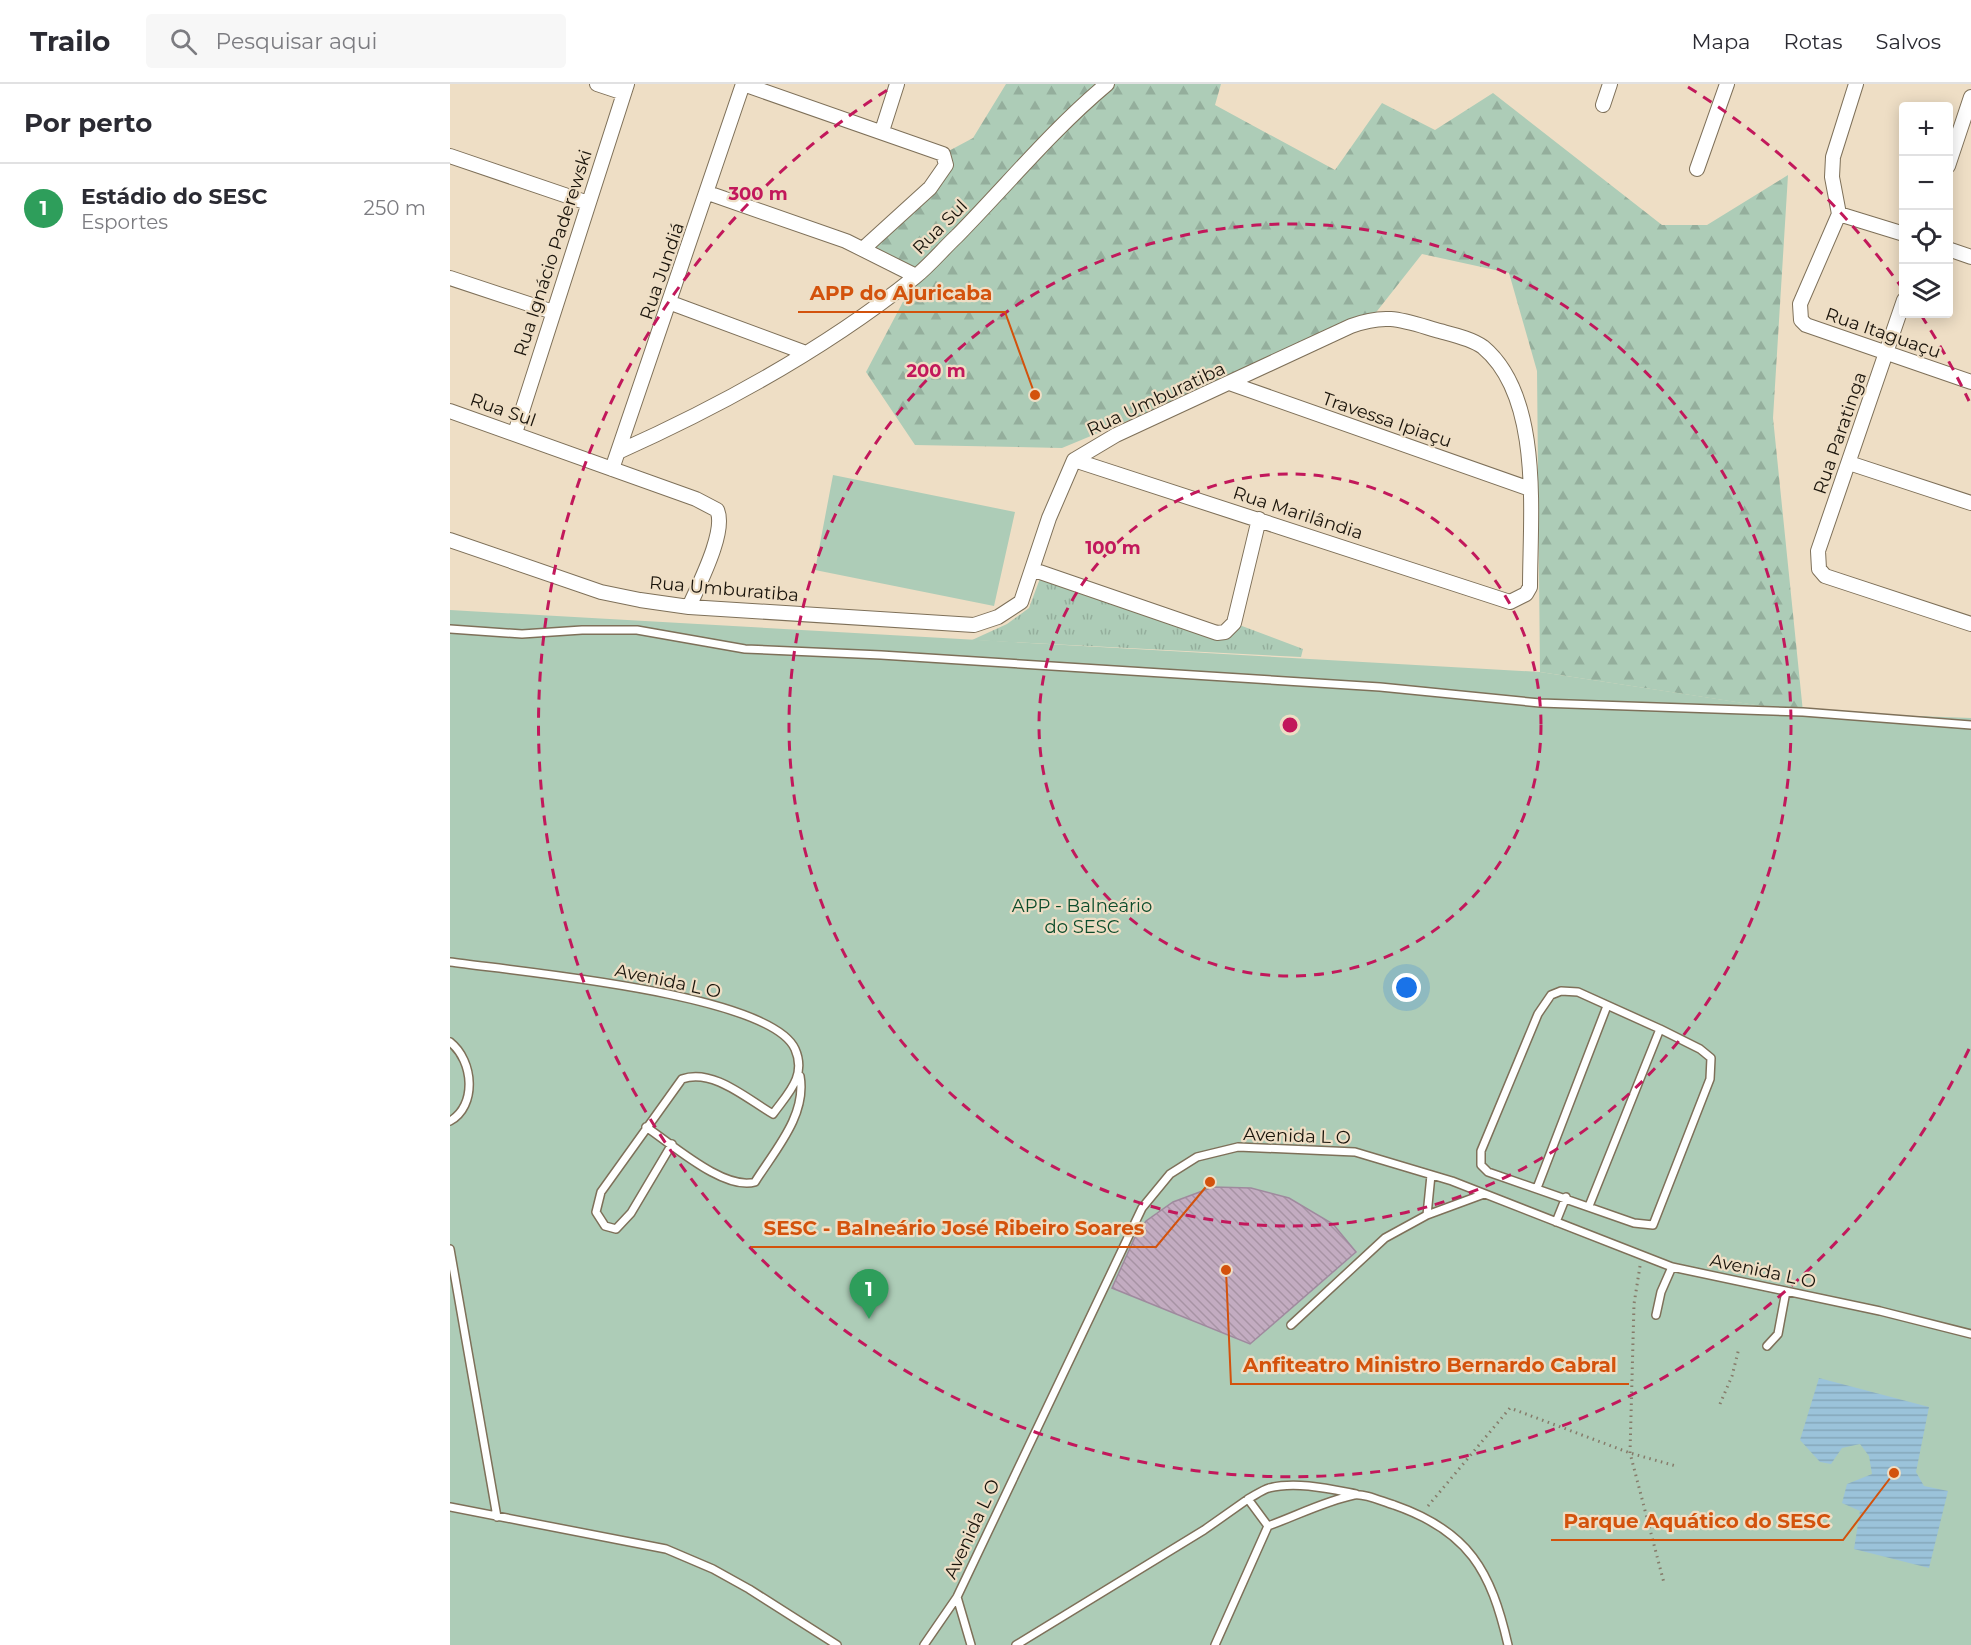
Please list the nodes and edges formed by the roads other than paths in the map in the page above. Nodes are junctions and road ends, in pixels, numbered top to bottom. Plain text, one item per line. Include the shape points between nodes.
1 (597, 84) edge
2 (743, 84) edge
3 (897, 84) edge
4 (1107, 84) edge
5 (1610, 84) edge
6 (1727, 84) edge
7 (1856, 84) edge
8 (625, 88) edge
9 (1971, 97) edge
10 (1603, 105) dead end
11 (1966, 126) edge
12 (882, 131) junction
13 (450, 156) edge
14 (1952, 156) edge
15 (1697, 169) dead end
16 (708, 193) junction
17 (588, 203) junction
18 (1839, 214) junction
19 (1899, 232) edge
20 (864, 248) junction
21 (1953, 251) edge
22 (1971, 257) edge
23 (916, 276) junction
24 (450, 278) edge
25 (670, 303) junction
26 (553, 312) junction
27 (1899, 314) edge
28 (1886, 352) junction
29 (806, 353) junction
30 (1971, 382) edge
31 (1232, 384) junction
32 (450, 411) edge
33 (515, 433) junction
34 (618, 452) junction
35 (1074, 460) junction
36 (1849, 463) junction
37 (612, 470) junction
38 (1530, 489) junction
39 (1971, 503) edge
40 (1259, 519) junction
41 (450, 540) edge
42 (1034, 570) junction
43 (1510, 602) joint
44 (690, 607) junction
45 (1971, 624) edge
46 (450, 629) edge
47 (1971, 725) edge
48 (450, 962) edge
49 (1607, 1006) junction
50 (1660, 1029) junction
51 (450, 1042) edge
52 (799, 1073) junction
53 (450, 1121) edge
54 (646, 1127) junction
55 (672, 1144) junction
56 (1431, 1175) junction
57 (1537, 1188) junction
58 (1484, 1194) junction
59 (1566, 1197) junction
60 (1589, 1206) junction
61 (1427, 1215) junction
62 (1556, 1222) junction
63 (450, 1249) edge
64 (1672, 1267) junction
65 (1786, 1291) junction
66 (1656, 1315) dead end
67 (1292, 1324) dead end
68 (1971, 1334) edge
69 (1767, 1346) dead end
70 (1357, 1494) junction
71 (1248, 1499) junction
72 (450, 1507) edge
73 (497, 1517) junction
74 (1268, 1526) junction
75 (957, 1597) junction
76 (837, 1645) edge
77 (924, 1645) edge
78 (971, 1645) edge
79 (1016, 1645) edge
80 (1215, 1645) edge
81 (1508, 1645) edge

1 - 8 street
2 - 12 street
2 - 16 street, Rua Jundiá
3 - 12 street
4 - 23 street, Rua Sul
5 - 10 street
6 - 15 street
7 - 18 street via 1833,157 1832,177
8 - 17 street, Rua Ignácio Paderewski
9 - 11 street
11 - 14 street
12 - 20 street via 943,154 946,165 930,188
13 - 17 street
16 - 20 street
16 - 25 street, Rua Jundiá
17 - 26 street, Rua Ignácio Paderewski
18 - 19 street
18 - 28 street, Rua Itaguaçu via 1800,304 1801,320
20 - 23 street
21 - 22 street
23 - 29 street, Rua Sul
24 - 26 street
25 - 29 street
25 - 34 street, Rua Jundiá
26 - 33 street, Rua Ignácio Paderewski
27 - 28 street, Rua Paratinga
28 - 30 street, Rua Itaguaçu
28 - 36 street, Rua Paratinga
29 - 34 street, Rua Sul via 703,414
31 - 35 street, Rua Umburatiba via 1116,435
31 - 38 street, Travessa Ipiaçu
31 - 38 street, Rua Umburatiba via 1372,318 1403,321 1456,336 1480,345 1497,361 1519,402
32 - 33 street, Rua Sul
33 - 37 street, Rua Sul
34 - 37 street, Rua Jundiá
35 - 40 street, Rua Marilândia
35 - 42 street, Rua Umburatiba via 1049,518
36 - 39 street
36 - 45 street, Rua Paratinga via 1818,551 1819,569 1825,576
37 - 44 street, Rua Sul via 717,510 720,524 713,550
38 - 43 street, Rua Umburatiba via 1530,587 1526,594
40 - 42 street via 1234,623 1225,632 1217,633
40 - 43 street, Rua Marilândia
41 - 44 street, Rua Umburatiba via 601,592
42 - 44 street, Rua Umburatiba via 1021,602 998,617 974,625
46 - 47 lane via 522,634 637,630 746,649 1357,686 1540,703 1803,712
48 - 52 lane, Avenida L O via 630,987 749,1016 785,1034 796,1051
49 - 50 lane
49 - 57 lane
49 - 57 lane via 1578,992 1551,995 1538,1014 1481,1151 1481,1165 1488,1172
50 - 60 lane
50 - 60 lane via 1711,1058 1710,1079 1653,1225 1634,1223
51 - 53 lane via 464,1061 468,1102 459,1116
52 - 54 lane via 797,1082 773,1114 710,1077 695,1074 682,1079
52 - 55 lane, Avenida L O via 802,1089 796,1118 755,1182 745,1185 723,1179
54 - 55 lane
54 - 55 lane via 601,1192 596,1212 604,1227 616,1229 631,1214
56 - 58 lane, Avenida L O
56 - 61 lane
56 - 75 lane, Avenida L O via 1355,1152 1238,1147 1197,1158 1170,1174 1142,1208 1130,1230
57 - 59 lane
58 - 61 lane
58 - 62 lane, Avenida L O
59 - 60 lane
59 - 62 lane
61 - 67 lane via 1385,1238
62 - 64 lane, Avenida L O
63 - 73 lane
64 - 65 lane, Avenida L O
64 - 66 lane
65 - 68 lane, Avenida L O
65 - 69 lane via 1778,1334
70 - 71 lane via 1322,1488 1269,1488
70 - 74 lane
70 - 81 lane via 1421,1515 1463,1543 1483,1570 1498,1602
71 - 74 lane
71 - 79 lane
72 - 73 lane
73 - 76 lane via 666,1549 740,1584
74 - 80 lane
75 - 77 lane, Avenida L O
75 - 78 lane

